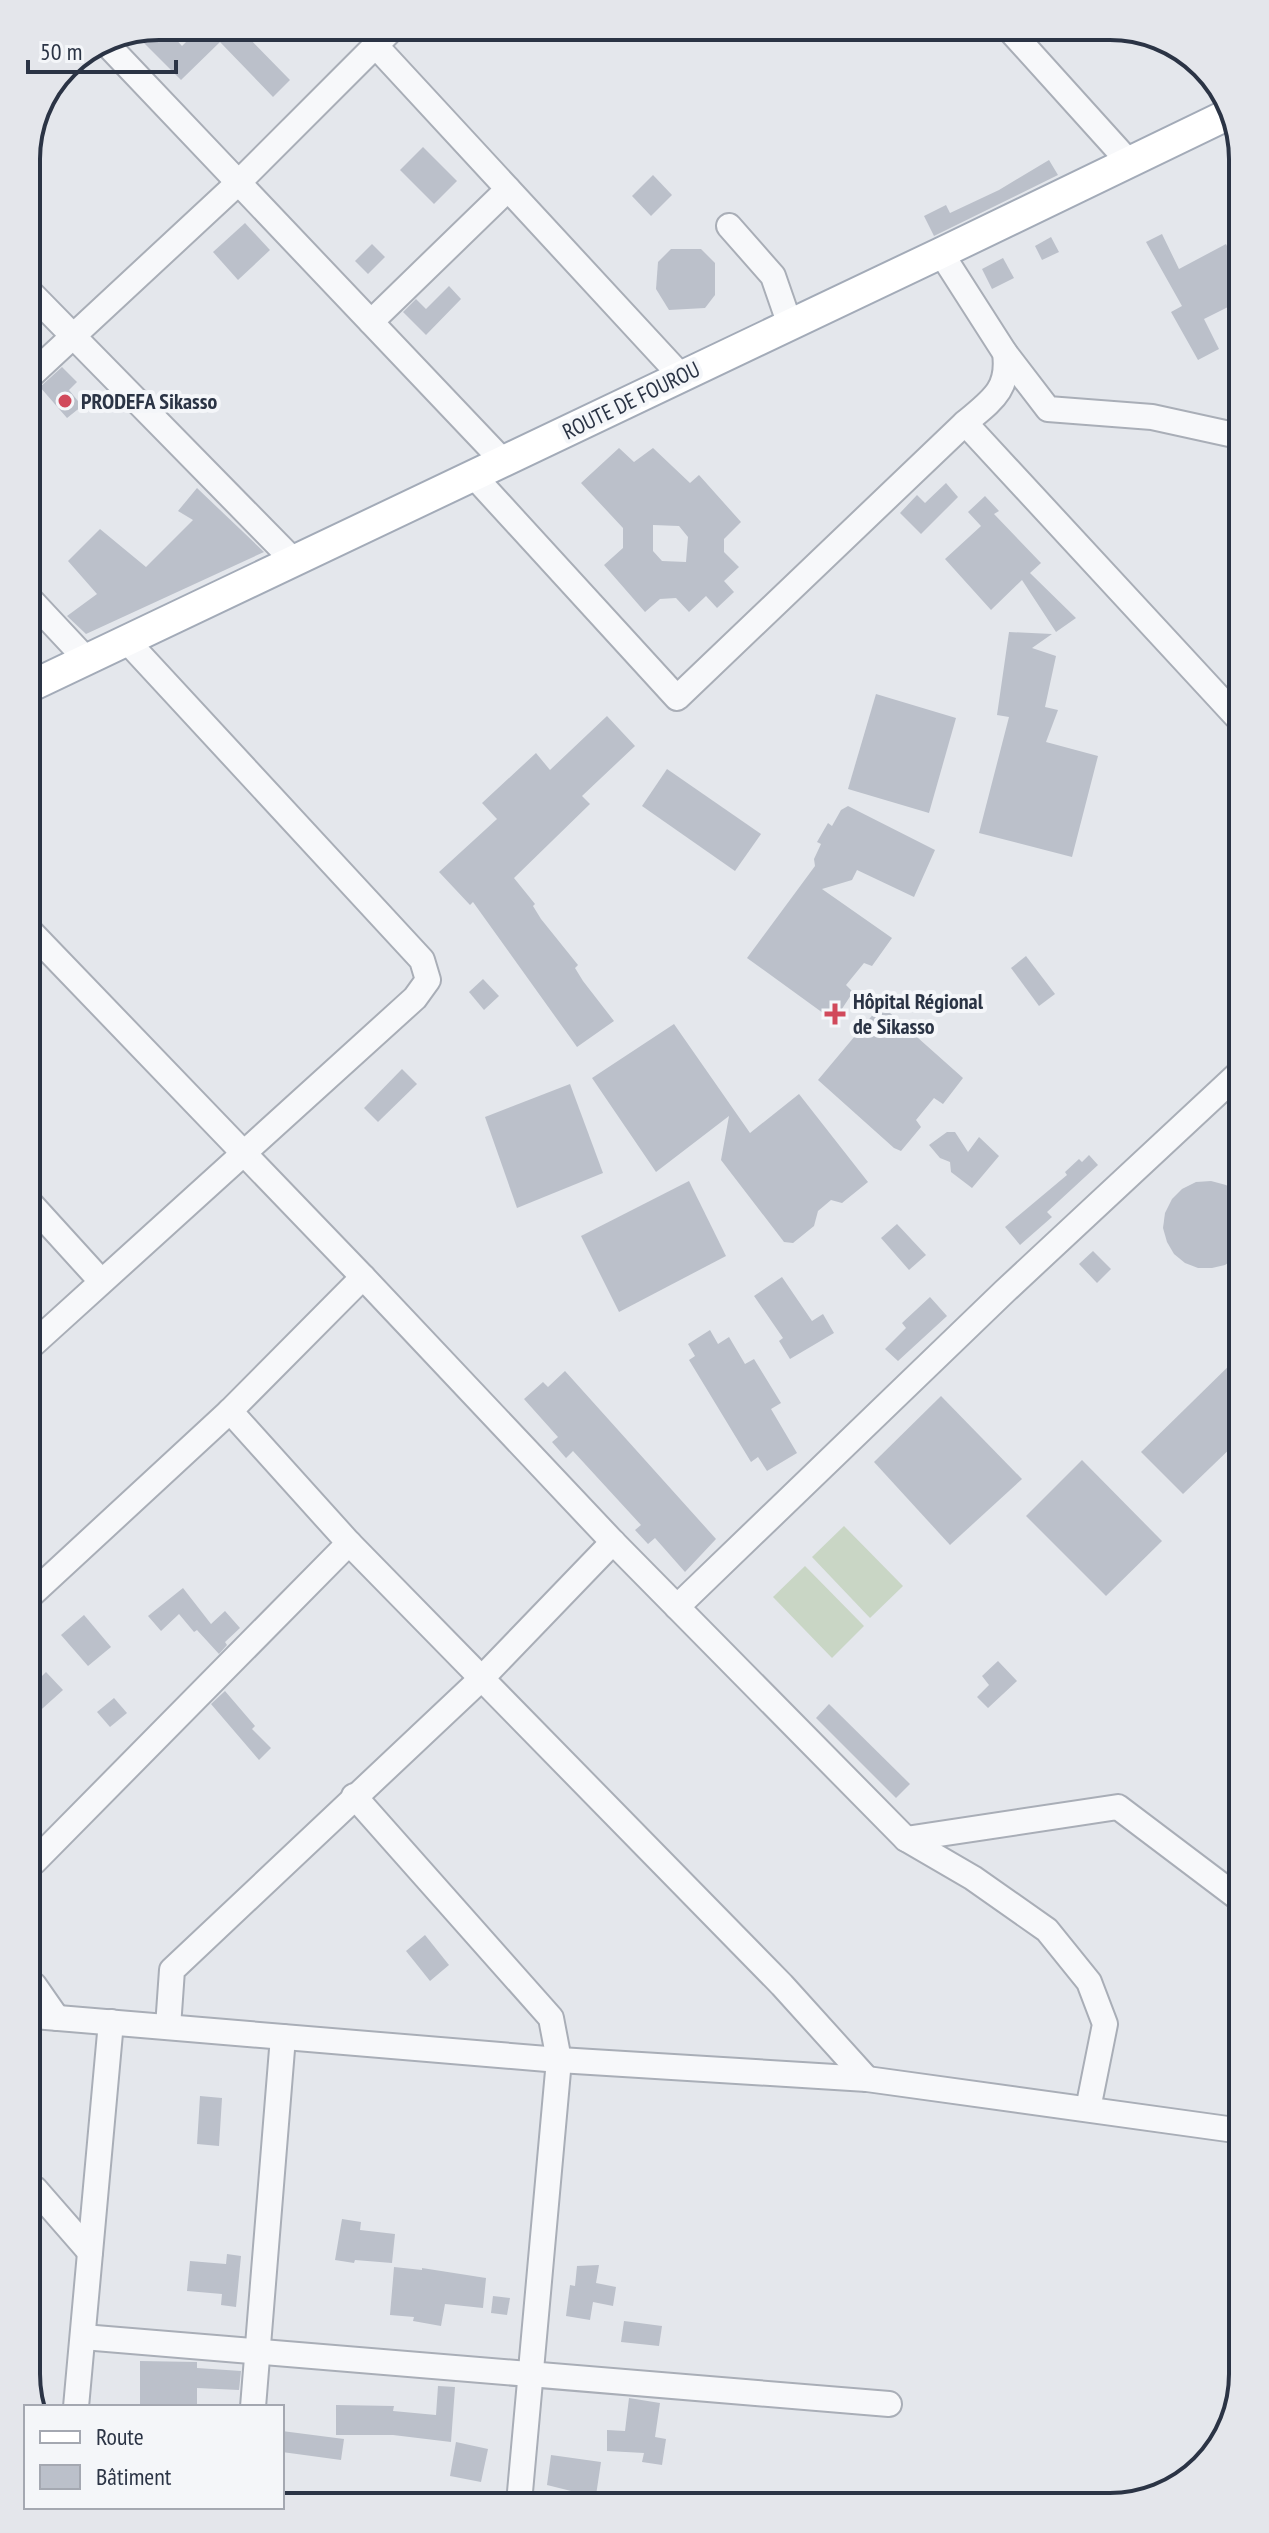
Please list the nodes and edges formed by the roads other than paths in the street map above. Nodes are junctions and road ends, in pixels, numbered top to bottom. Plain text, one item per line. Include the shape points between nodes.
1 (380, 40) edge
2 (382, 40) edge
3 (1019, 40) edge
4 (112, 50) edge
5 (1221, 118) edge
6 (1129, 162) junction
7 (238, 183) junction
8 (508, 189) junction
9 (729, 226) dead end
10 (941, 253) junction
11 (40, 303) edge
12 (371, 322) junction
13 (790, 325) junction
14 (72, 337) junction
15 (1005, 353) junction
16 (40, 367) edge
17 (681, 376) junction
18 (965, 423) junction
19 (1229, 434) edge
20 (503, 461) junction
21 (472, 474) junction
22 (294, 561) junction
23 (40, 610) edge
24 (127, 641) junction
25 (86, 659) junction
26 (40, 682) edge
27 (1229, 708) edge
28 (40, 941) edge
29 (1229, 1082) edge
30 (242, 1153) junction
31 (40, 1214) edge
32 (363, 1277) junction
33 (101, 1281) junction
34 (40, 1338) edge
35 (230, 1411) junction
36 (613, 1542) junction
37 (349, 1543) junction
38 (40, 1587) edge
39 (677, 1607) junction
40 (482, 1678) junction
41 (354, 1796) junction
42 (906, 1839) junction
43 (40, 1856) edge
44 (1229, 1891) edge
45 (46, 2017) edge
46 (111, 2022) junction
47 (168, 2027) junction
48 (283, 2037) junction
49 (559, 2060) junction
50 (867, 2079) junction
51 (1088, 2109) junction
52 (1229, 2128) edge
53 (40, 2195) edge
54 (90, 2252) junction
55 (83, 2337) junction
56 (258, 2352) junction
57 (531, 2374) junction
58 (889, 2404) dead end
59 (76, 2405) edge
60 (253, 2405) edge
61 (520, 2493) edge

1 - 7 street
2 - 8 street
3 - 6 street
4 - 7 street
5 - 6 main road, ROUTE DE FOUROU
6 - 10 main road, ROUTE DE FOUROU
7 - 12 street
7 - 14 street
8 - 12 street
8 - 17 street
9 - 13 street via 773,276
10 - 13 main road, ROUTE DE FOUROU
10 - 15 street
11 - 14 street
12 - 20 street
13 - 17 main road, ROUTE DE FOUROU
14 - 16 street
14 - 22 street
15 - 18 street via 1008,371 994,398
15 - 19 street via 1048,409 1152,417
17 - 20 main road, ROUTE DE FOUROU
18 - 21 street via 677,698
18 - 27 street
20 - 21 main road, ROUTE DE FOUROU
21 - 22 main road, ROUTE DE FOUROU
22 - 24 main road, ROUTE DE FOUROU
23 - 25 street
24 - 25 main road, ROUTE DE FOUROU
24 - 30 street via 422,960 428,980 415,998
25 - 26 main road, ROUTE DE FOUROU
28 - 30 street
29 - 39 street
30 - 32 street
30 - 33 street
31 - 33 street
32 - 35 street
32 - 36 street
33 - 34 street
35 - 37 street
35 - 38 street
36 - 39 street
36 - 40 street
37 - 40 street
37 - 43 street
39 - 42 street
40 - 41 street
40 - 50 street
41 - 47 street via 172,1970
41 - 49 street via 551,2018
42 - 44 street via 1118,1807
42 - 51 street via 1047,1930 1089,1982 1105,2024
45 - 46 street
46 - 47 street
46 - 54 street
47 - 48 street
48 - 49 street
48 - 56 street
49 - 50 street
49 - 57 street
50 - 51 street
51 - 52 street
53 - 54 street
54 - 55 street
55 - 56 street
55 - 59 street
56 - 57 street
56 - 60 street
57 - 58 street
57 - 61 street

